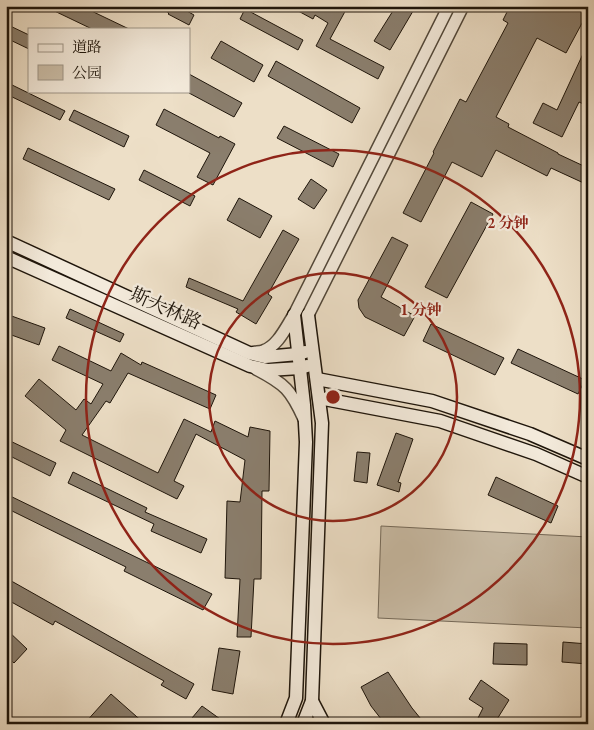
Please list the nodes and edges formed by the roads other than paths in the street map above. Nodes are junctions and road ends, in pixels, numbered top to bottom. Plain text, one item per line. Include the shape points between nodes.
1 (449, 6) edge
2 (463, 6) edge
3 (6, 241) edge
4 (6, 257) edge
5 (294, 315) junction
6 (308, 315) joint
7 (313, 350) junction
8 (298, 354) junction
9 (250, 360) junction
10 (315, 364) junction
11 (300, 368) junction
12 (317, 379) junction
13 (319, 398) junction
14 (306, 423) junction
15 (588, 459) edge
16 (588, 478) edge
17 (312, 701) junction
18 (292, 706) junction
19 (305, 722) edge
20 (286, 724) edge
21 (324, 724) edge

1 - 5 street
2 - 6 street
3 - 9 main road, 斯大林路
4 - 9 main road, 斯大林路
5 - 8 main road
5 - 9 street via 272,346
6 - 7 main road
7 - 8 main road, 斯大林路
7 - 10 main road
8 - 9 main road, 斯大林路
8 - 11 main road
9 - 11 main road, 斯大林路 via 268,370
9 - 14 street via 287,389
10 - 11 main road, 斯大林路
10 - 12 main road
11 - 14 main road
12 - 13 main road
12 - 15 main road via 432,402 530,434
13 - 16 main road via 440,421 536,454
13 - 17 main road via 322,444
14 - 18 main road via 296,698
17 - 19 main road
17 - 21 main road
18 - 19 main road
18 - 20 main road

